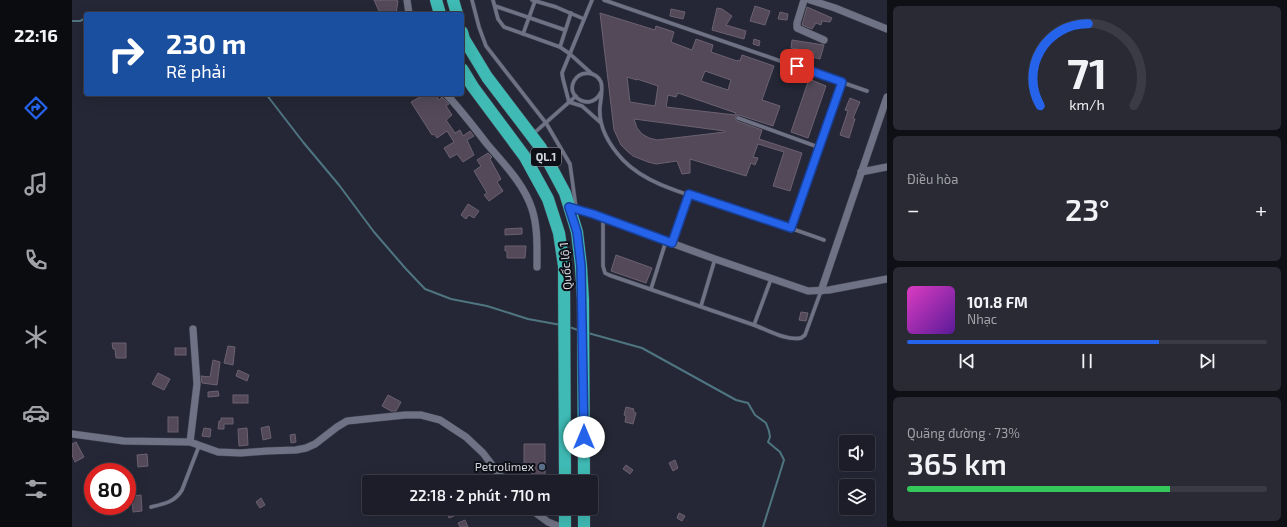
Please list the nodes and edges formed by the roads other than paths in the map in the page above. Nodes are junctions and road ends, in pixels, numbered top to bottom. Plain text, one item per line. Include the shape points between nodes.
1 (407, 0) edge
2 (436, 0) edge
3 (453, 0) edge
4 (472, 0) edge
5 (494, 0) edge
6 (533, 0) edge
7 (592, 0) edge
8 (604, 0) edge
9 (804, 0) edge
10 (810, 0) edge
11 (495, 6) junction
12 (409, 12) edge
13 (439, 12) edge
14 (456, 12) edge
15 (571, 13) junction
16 (528, 18) junction
17 (584, 19) junction
18 (887, 29) edge
19 (565, 30) junction
20 (523, 34) junction
21 (464, 39) edge
22 (824, 40) dead end
23 (560, 47) junction
24 (570, 54) junction
25 (464, 72) edge
26 (590, 73) junction
27 (842, 82) junction
28 (867, 91) dead end
29 (601, 92) junction
30 (448, 96) edge
31 (576, 96) junction
32 (887, 97) edge
33 (569, 102) junction
34 (738, 118) dead end
35 (600, 122) junction
36 (546, 123) junction
37 (531, 135) junction
38 (518, 147) junction
39 (818, 147) junction
40 (887, 167) edge
41 (861, 172) junction
42 (689, 194) junction
43 (573, 208) junction
44 (603, 218) junction
45 (791, 228) junction
46 (824, 240) dead end
47 (669, 242) junction
48 (715, 259) junction
49 (537, 267) dead end
50 (771, 278) junction
51 (886, 278) edge
52 (651, 289) junction
53 (821, 291) junction
54 (701, 306) junction
55 (754, 325) junction
56 (193, 329) dead end
57 (72, 434) edge
58 (190, 442) junction
59 (199, 446) junction
60 (499, 475) edge
61 (565, 475) edge
62 (584, 475) edge
63 (151, 506) dead end
64 (538, 515) edge
65 (565, 515) edge
66 (584, 515) edge
67 (565, 526) edge
68 (584, 527) edge

1 - 12 street
2 - 13 highway
3 - 14 highway
4 - 36 lane via 486,46
5 - 11 lane
6 - 15 lane
6 - 16 lane
7 - 17 lane
8 - 27 lane
9 - 22 street via 797,28
10 - 18 street
11 - 16 lane
11 - 20 lane via 502,25
15 - 17 lane
15 - 19 lane
16 - 19 lane
16 - 20 lane
17 - 24 lane
19 - 23 lane
20 - 23 lane
21 - 37 highway, Quốc lộ 1 / QL.1 via 487,77
23 - 24 lane
24 - 26 lane
24 - 33 lane via 562,76
25 - 38 highway, Quốc lộ 1 / QL.1
26 - 29 lane via 601,82
26 - 31 lane via 581,74 574,80 573,90
27 - 28 lane
27 - 39 lane
29 - 31 lane via 596,100 591,102 581,101
29 - 35 lane
30 - 49 street via 510,170 525,192 535,219
31 - 33 lane
32 - 41 street
33 - 35 lane via 582,106
33 - 36 lane
34 - 39 lane
35 - 42 lane via 609,142 632,168 648,179
36 - 37 lane
36 - 43 lane via 570,164
37 - 38 highway
37 - 43 highway, Quốc lộ 1 / QL.1 via 541,148
38 - 61 highway, Quốc lộ 1 / QL.1 via 548,199 559,233 564,266
39 - 45 lane
40 - 41 street
41 - 53 street
42 - 45 lane
42 - 47 lane
43 - 44 street
43 - 62 highway, Quốc lộ 1 / QL.1 via 583,300
44 - 47 street
44 - 52 lane via 604,270 609,275
45 - 46 lane
47 - 48 street
47 - 52 lane
48 - 50 street
48 - 54 lane
50 - 53 street via 800,289
50 - 55 lane
51 - 53 street
52 - 54 lane
53 - 55 lane via 805,335 801,338 792,339
54 - 55 lane
56 - 58 street via 197,384
57 - 58 street via 124,440
58 - 59 street
59 - 60 street via 218,452 233,453 301,450 315,444 347,422 421,415 440,420 466,436
59 - 63 lane via 179,495 171,501
64 - 67 street via 553,524
65 - 67 highway
66 - 68 highway

